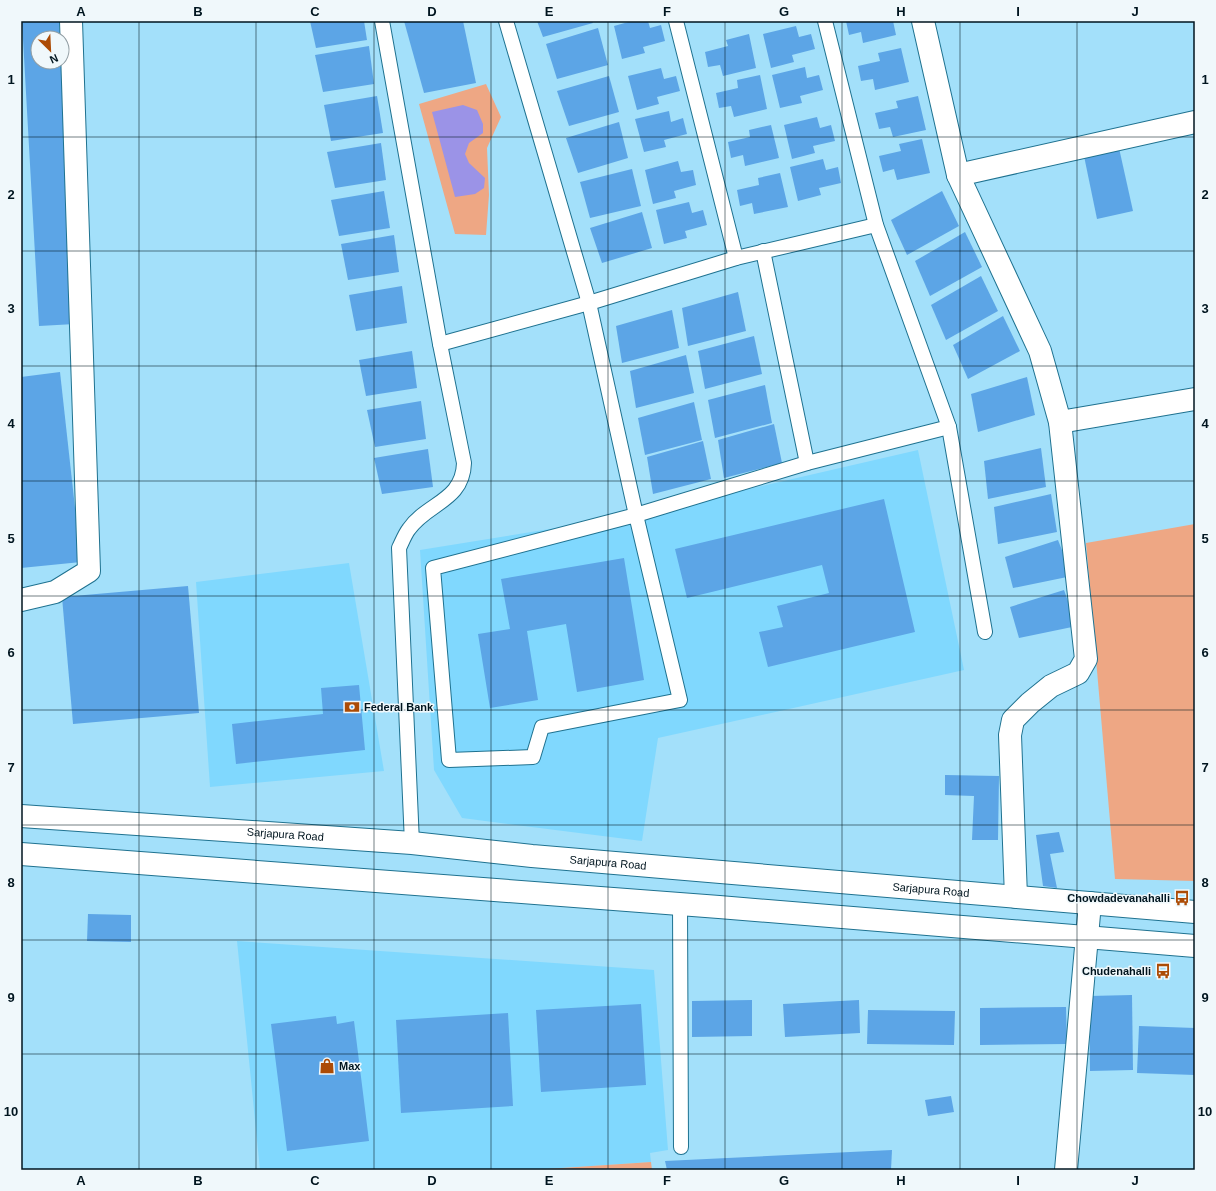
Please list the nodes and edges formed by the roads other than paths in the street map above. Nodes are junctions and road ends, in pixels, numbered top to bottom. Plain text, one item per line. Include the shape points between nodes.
1 (71, 21) edge
2 (382, 21) edge
3 (506, 21) edge
4 (676, 21) edge
5 (825, 21) edge
6 (923, 21) edge
7 (1195, 122) edge
8 (958, 175) junction
9 (876, 225) junction
10 (763, 251) junction
11 (736, 258) junction
12 (589, 303) junction
13 (440, 344) junction
14 (1195, 399) edge
15 (1060, 422) junction
16 (949, 427) junction
17 (807, 463) junction
18 (636, 515) junction
19 (21, 600) edge
20 (985, 632) dead end
21 (21, 816) edge
22 (412, 843) junction
23 (21, 854) edge
24 (1016, 897) junction
25 (1090, 903) junction
26 (680, 904) junction
27 (1195, 912) edge
28 (1087, 937) junction
29 (1195, 946) edge
30 (681, 1147) dead end
31 (1066, 1170) edge

1 - 19 main road via 89,571 55,592
2 - 13 lane
3 - 12 lane
4 - 11 lane
5 - 9 lane
6 - 8 main road
7 - 8 main road
8 - 15 main road via 1040,351
9 - 10 lane
9 - 16 lane
10 - 11 lane
10 - 17 lane
11 - 12 lane
12 - 13 lane
12 - 18 lane
13 - 22 lane via 464,475 446,499 409,528 400,548
14 - 15 main road
15 - 24 main road via 1086,659 1078,673 1051,686 1014,720 1010,735
16 - 17 lane
16 - 20 lane
17 - 18 lane
18 - 18 lane via 680,700 542,727 533,758 449,760 434,568
21 - 22 main road, Sarjapura Road
22 - 24 main road, Sarjapura Road via 532,856
23 - 26 main road
24 - 25 main road, Sarjapura Road
25 - 27 main road, Sarjapura Road
25 - 28 main road
26 - 28 main road
26 - 30 lane
28 - 29 main road
28 - 31 main road

